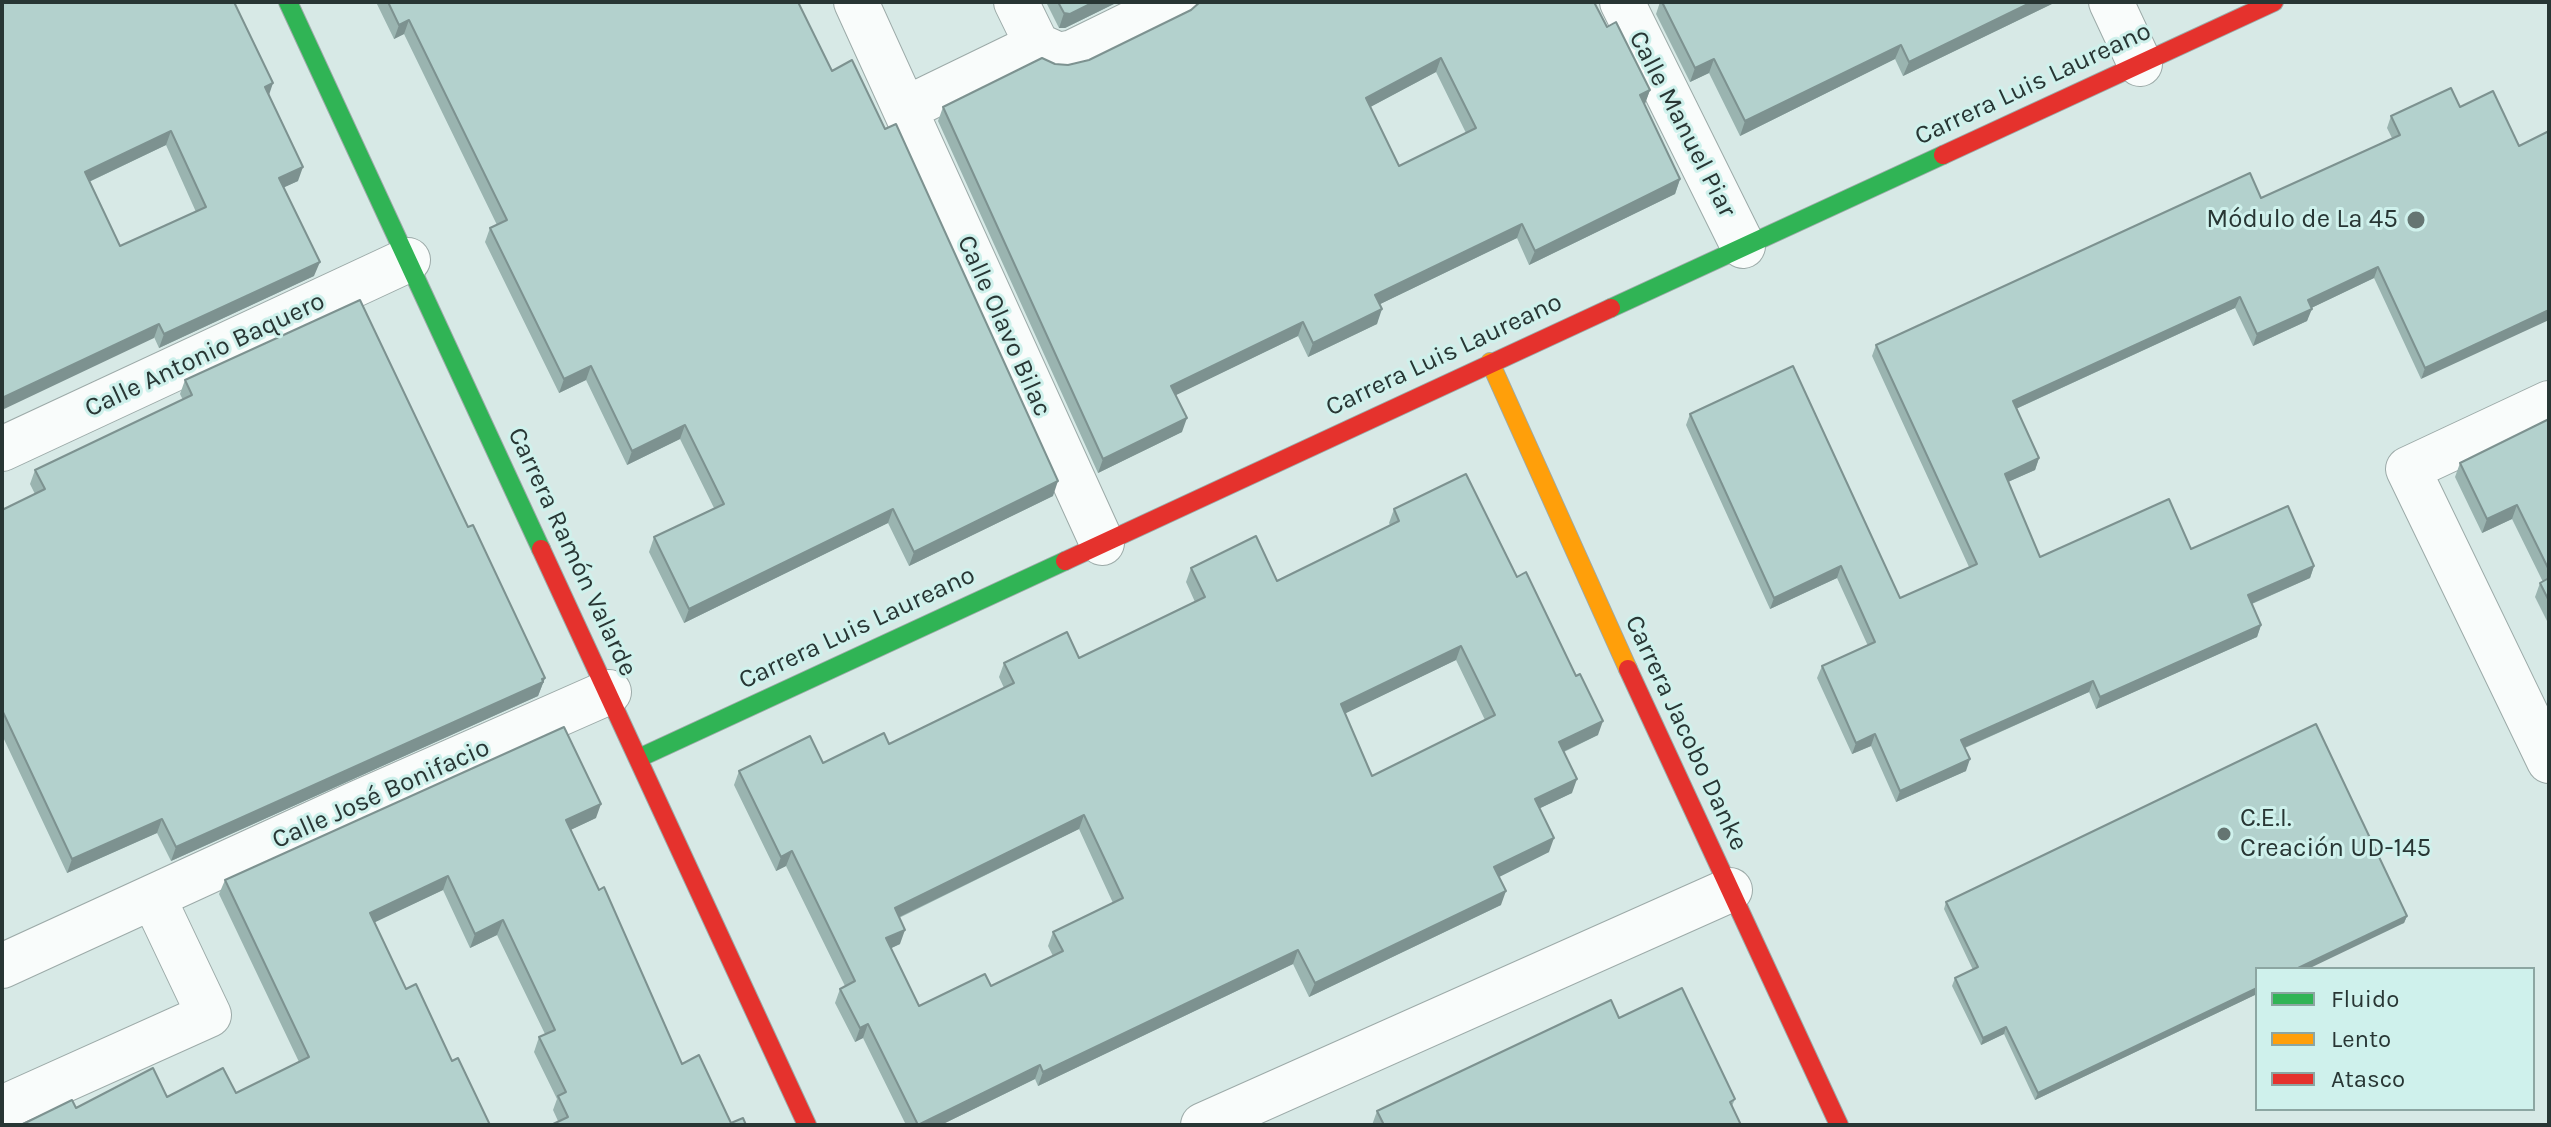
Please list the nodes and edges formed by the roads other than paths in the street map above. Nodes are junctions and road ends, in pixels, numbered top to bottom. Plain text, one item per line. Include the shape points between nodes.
1 (288, 2) edge
2 (856, 2) edge
3 (1016, 2) edge
4 (1175, 2) edge
5 (1622, 2) edge
6 (2111, 2) edge
7 (2274, 2) edge
8 (1037, 45) junction
9 (2140, 64) junction
10 (905, 109) junction
11 (1743, 246) junction
12 (408, 260) junction
13 (1490, 362) junction
14 (2549, 403) edge
15 (2, 449) edge
16 (1102, 543) junction
17 (609, 692) junction
18 (639, 758) junction
19 (2549, 761) edge
20 (1730, 890) junction
21 (153, 897) junction
22 (2, 966) edge
23 (2, 1108) edge
24 (1228, 1120) edge
25 (807, 1125) edge
26 (1839, 1125) edge

1 - 12 street, Carrera Ramón Valarde
2 - 10 street, Calle Olavo Bilac
3 - 8 street
4 - 8 street via 1073,52 1059,55
5 - 11 street, Calle Manuel Piar
6 - 9 street
7 - 9 street, Carrera Luis Laureano
8 - 10 street
9 - 11 street, Carrera Luis Laureano
10 - 16 street, Calle Olavo Bilac
11 - 13 street, Carrera Luis Laureano
12 - 15 street, Calle Antonio Baquero
12 - 17 street, Carrera Ramón Valarde
13 - 16 street, Carrera Luis Laureano
13 - 20 street, Carrera Jacobo Danke
14 - 19 street via 2408,469
16 - 18 street, Carrera Luis Laureano
17 - 18 street, Carrera Ramón Valarde
17 - 21 street, Calle José Bonifacio
18 - 25 street, Carrera Ramón Valarde
20 - 24 street
20 - 26 street, Carrera Jacobo Danke
21 - 22 street, Calle José Bonifacio
21 - 23 street via 209,1015

